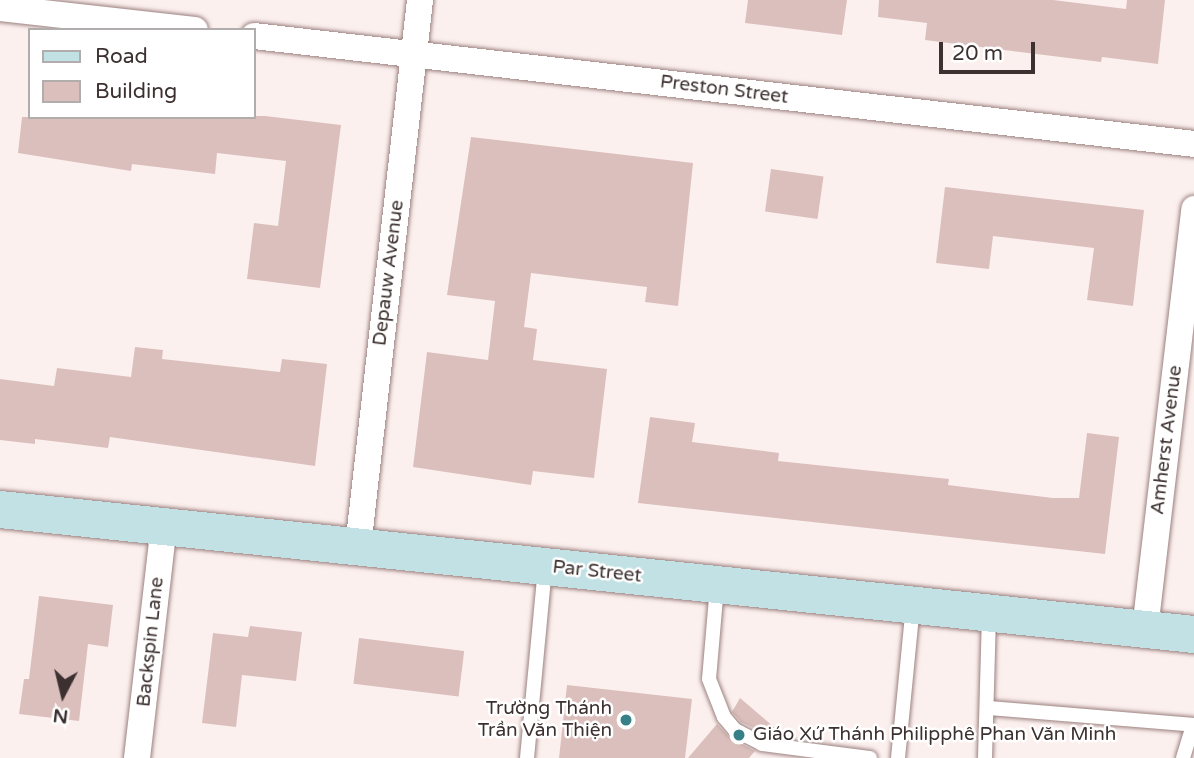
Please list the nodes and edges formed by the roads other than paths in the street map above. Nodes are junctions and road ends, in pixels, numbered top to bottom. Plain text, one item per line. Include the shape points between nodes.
1 (420, 0) edge
2 (0, 8) edge
3 (177, 28) edge
4 (256, 36) edge
5 (415, 55) junction
6 (1194, 144) edge
7 (1194, 209) edge
8 (0, 509) edge
9 (164, 526) junction
10 (358, 547) junction
11 (545, 566) junction
12 (717, 584) junction
13 (913, 604) junction
14 (989, 612) junction
15 (1144, 629) junction
16 (1194, 634) edge
17 (989, 708) junction
18 (1193, 727) edge
19 (137, 758) edge
20 (527, 758) edge
21 (870, 758) edge
22 (898, 758) edge
23 (985, 758) edge
24 (1183, 758) edge

1 - 5 street, Depauw Avenue
2 - 3 street
4 - 5 street, Preston Street
5 - 6 street, Preston Street
5 - 10 street, Depauw Avenue
7 - 15 street, Amherst Avenue
8 - 9 street, Par Street
9 - 10 street, Par Street
9 - 19 street, Backspin Lane
10 - 11 street, Par Street
11 - 12 street, Par Street
11 - 20 lane
12 - 13 street, Par Street
12 - 21 lane via 709,679 716,706 735,730 778,748
13 - 14 street, Par Street
13 - 22 lane
14 - 15 street, Par Street
14 - 17 lane
15 - 16 street, Par Street
17 - 18 lane
17 - 23 lane
18 - 24 lane

